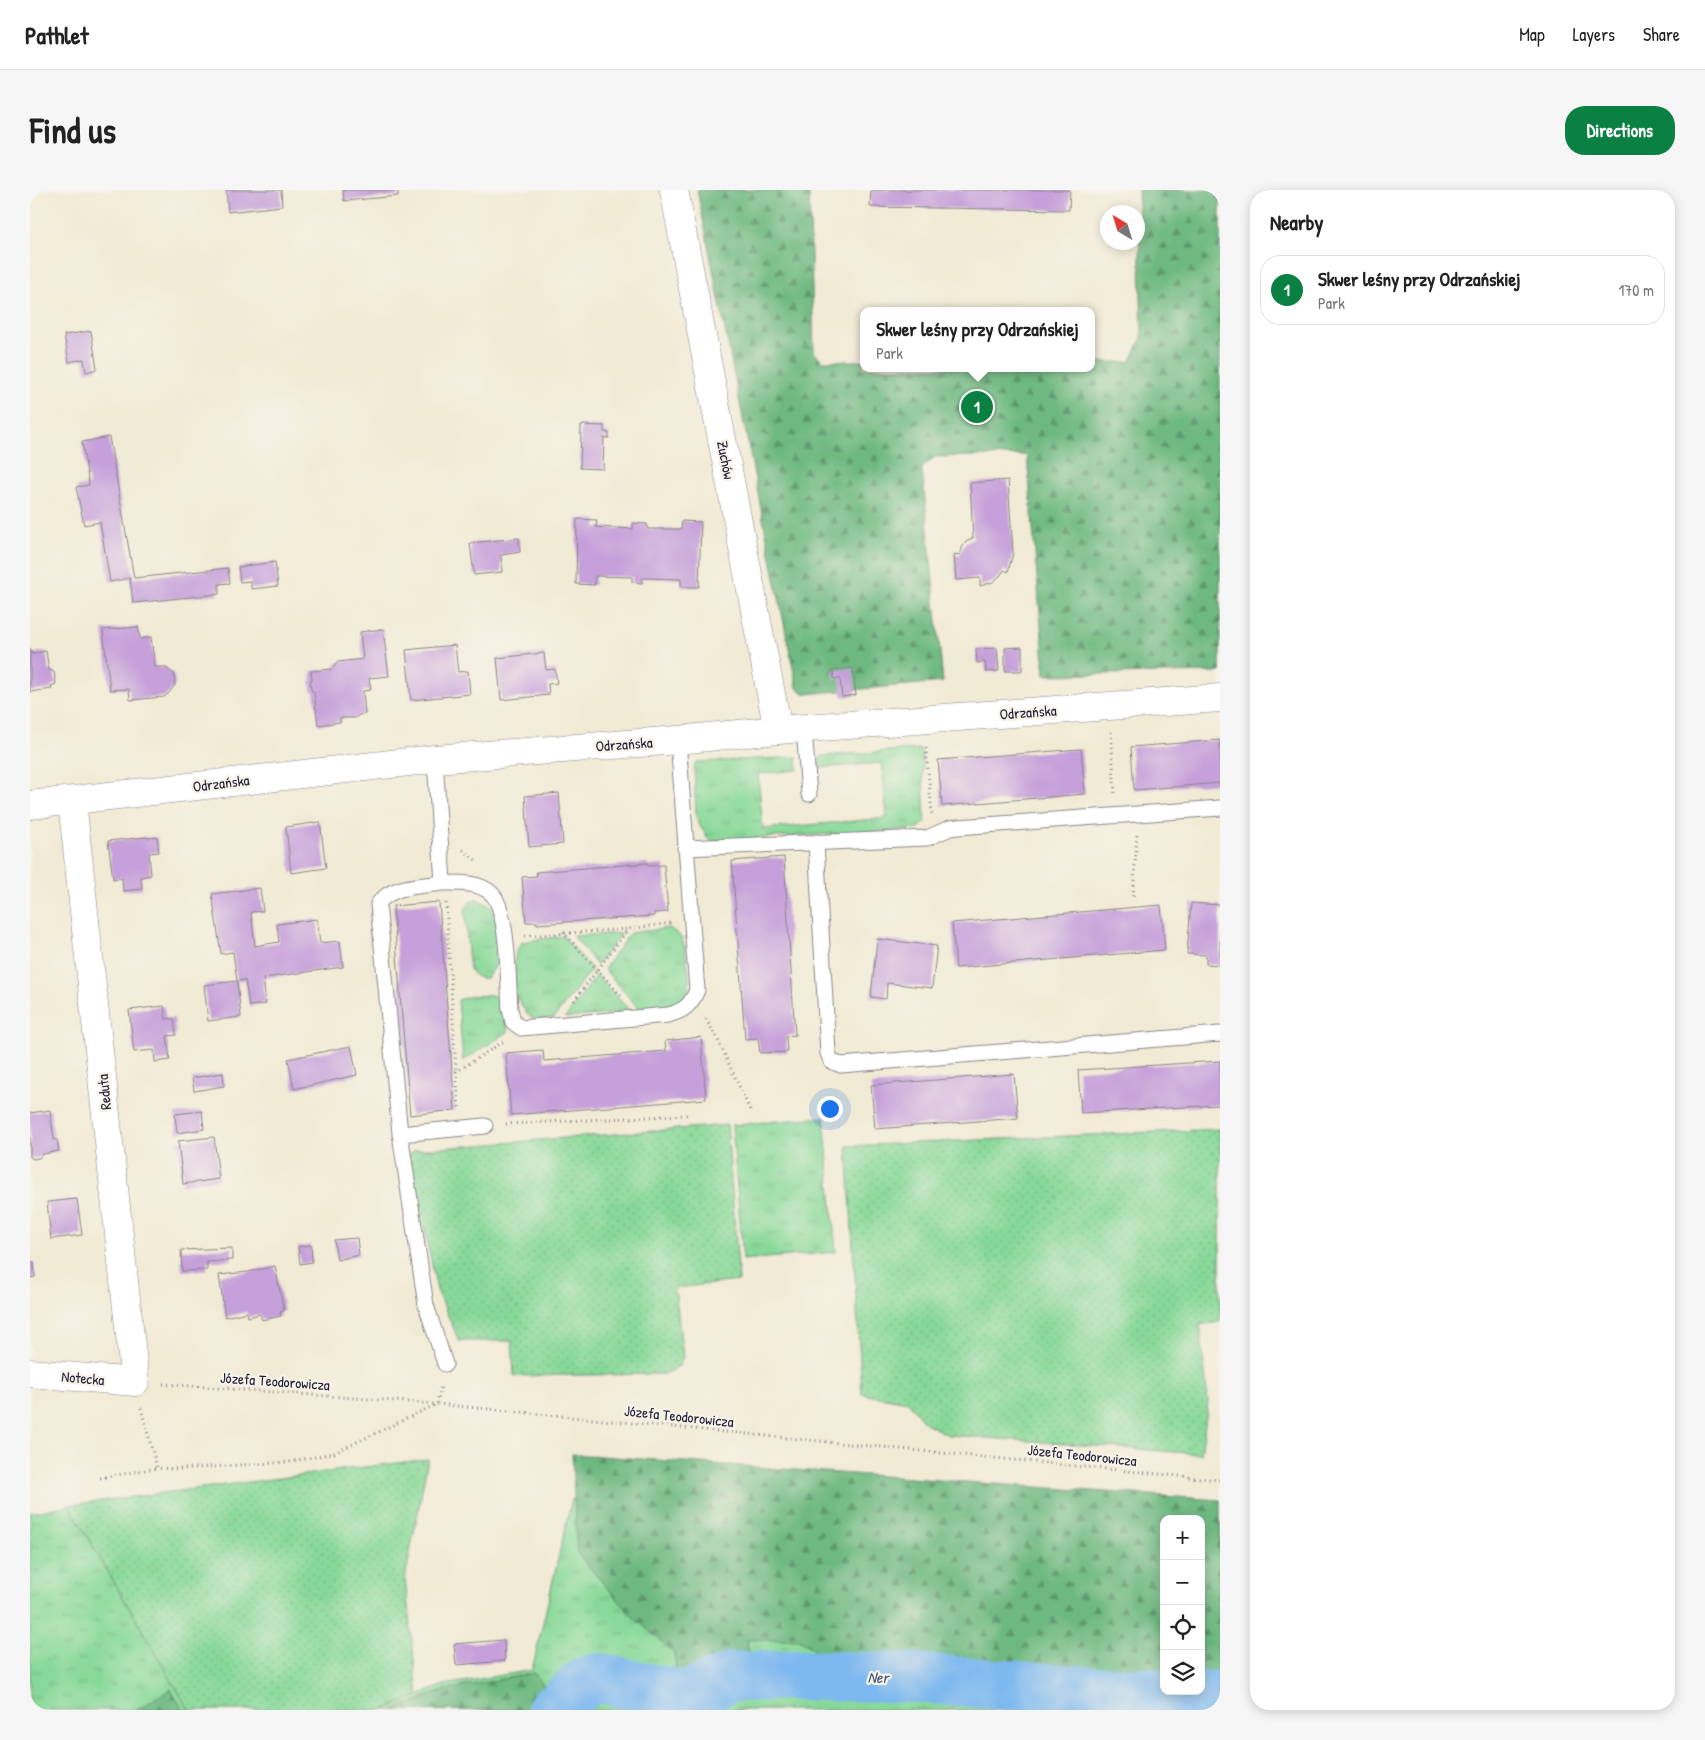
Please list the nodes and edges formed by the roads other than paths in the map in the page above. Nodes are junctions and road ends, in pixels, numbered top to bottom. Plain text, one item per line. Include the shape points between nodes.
1 (674, 190) edge
2 (1220, 698) edge
3 (791, 729) junction
4 (678, 740) junction
5 (435, 759) junction
6 (809, 794) dead end
7 (72, 801) junction
8 (30, 805) edge
9 (1220, 808) edge
10 (816, 842) junction
11 (685, 848) junction
12 (443, 883) junction
13 (1220, 1034) edge
14 (486, 1126) road end
15 (400, 1134) junction
16 (445, 1364) dead end
17 (30, 1373) edge
18 (135, 1382) joint

1 - 3 street, Zuchów
2 - 3 street, Odrzańska
3 - 4 street, Odrzańska
3 - 6 lane
4 - 5 street, Odrzańska
4 - 11 lane
5 - 7 street, Odrzańska
5 - 12 lane
7 - 8 street, Odrzańska
7 - 18 street, Reduta
9 - 10 lane via 958,826 927,838
10 - 11 lane
10 - 13 lane via 831,1061 841,1065
11 - 12 lane via 697,990 687,1008 668,1015 521,1028 513,1022 510,1009 505,937 498,901 491,893 471,883
12 - 15 lane via 392,891 378,904
14 - 15 lane
15 - 16 lane via 426,1305
17 - 18 street, Notecka

